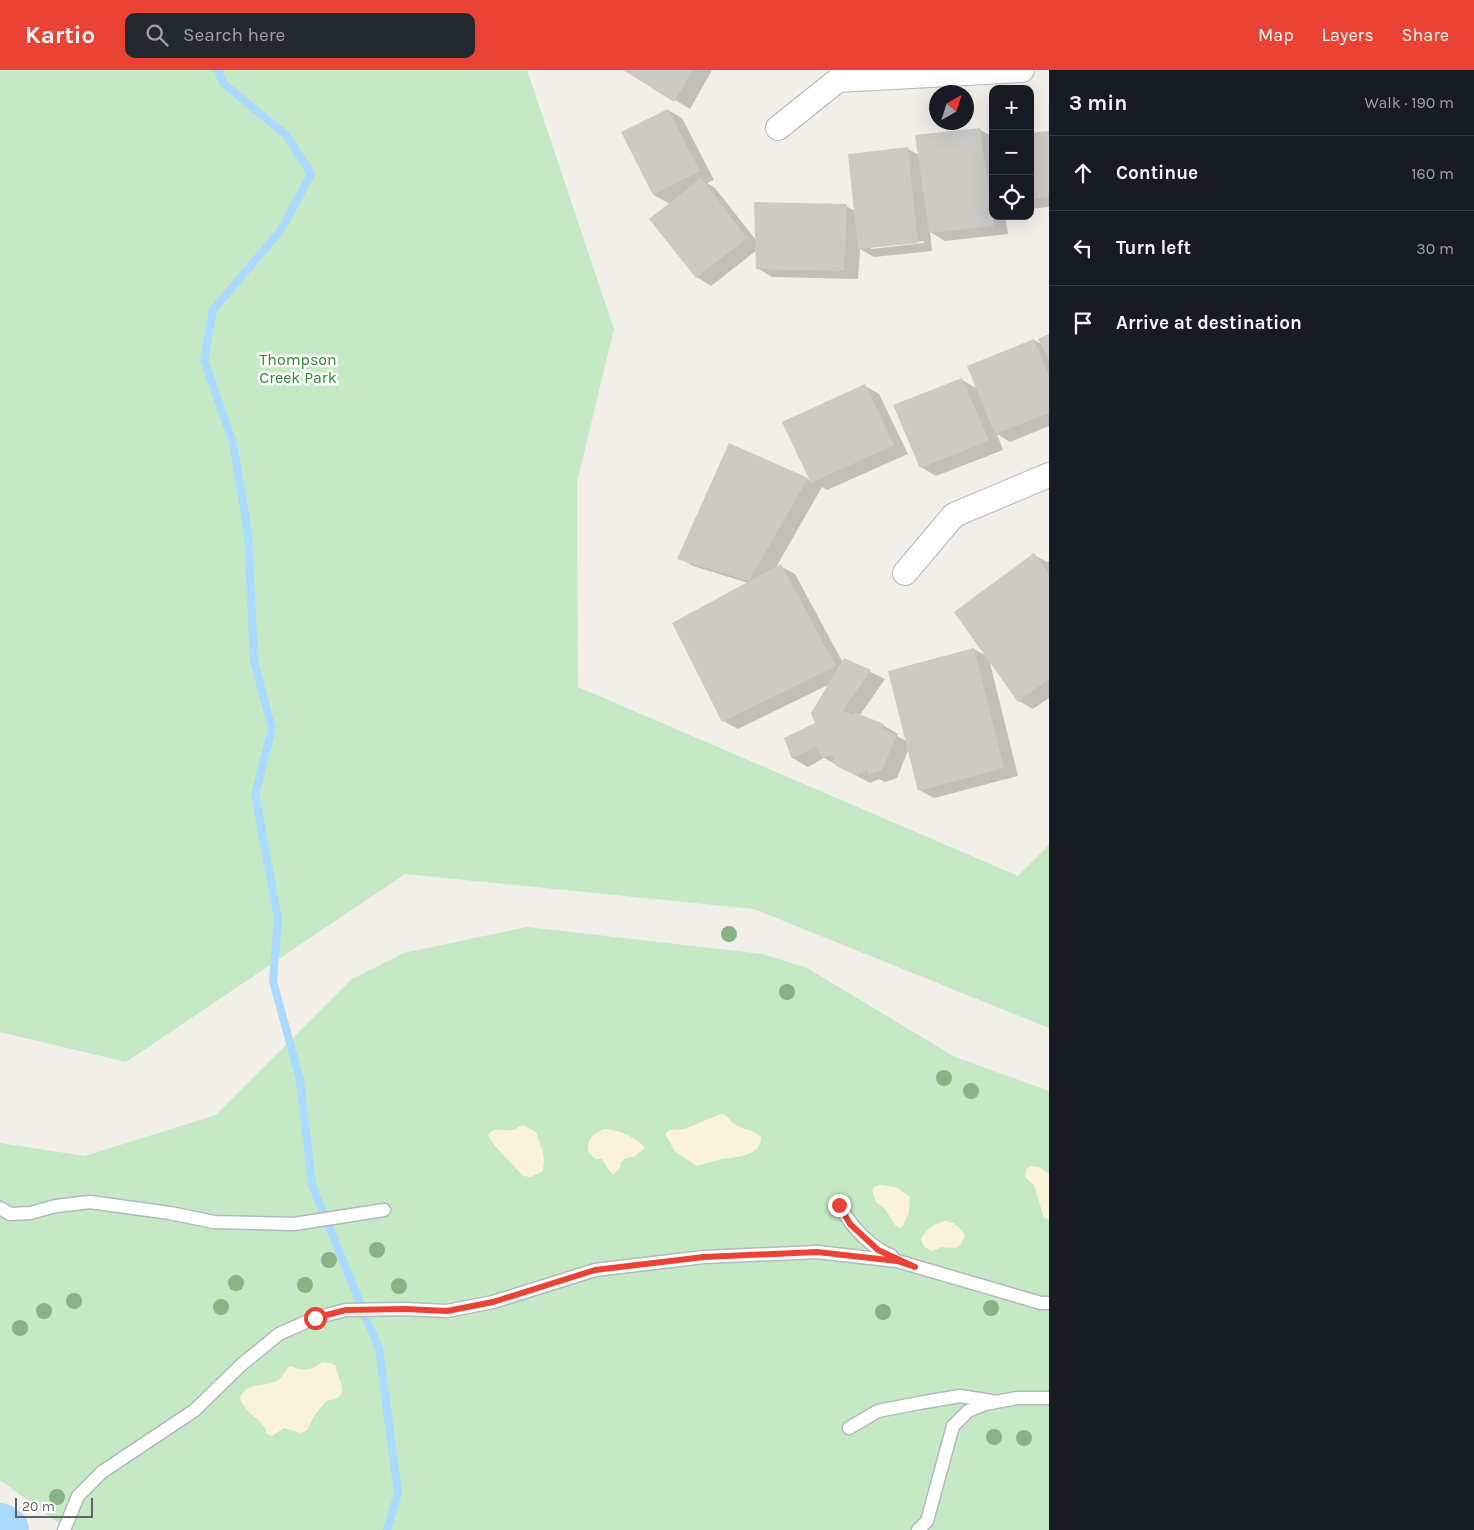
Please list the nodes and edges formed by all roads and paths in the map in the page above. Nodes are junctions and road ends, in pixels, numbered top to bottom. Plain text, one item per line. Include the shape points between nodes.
1 (1022, 70) edge
2 (778, 128) dead end
3 (1049, 475) edge
4 (905, 573) dead end
5 (839, 1205) dead end
6 (0, 1208) edge
7 (384, 1210) dead end
8 (915, 1267) junction
9 (1049, 1303) edge
10 (1049, 1398) edge
11 (996, 1402) junction
12 (849, 1428) dead end
13 (64, 1530) edge
14 (918, 1530) edge

1 - 2 street via 838,80
3 - 4 street via 954,515
5 - 8 lane via 850,1224 878,1250
6 - 7 lane via 10,1214 30,1213 90,1202 214,1222 294,1224
8 - 9 lane
8 - 13 lane via 897,1261 817,1252 704,1257 595,1270 493,1302 447,1311 346,1310 315,1318 280,1334 195,1410 102,1472 78,1496
10 - 11 lane
11 - 12 lane via 960,1396 878,1411
11 - 14 lane via 968,1412 953,1426 927,1521

